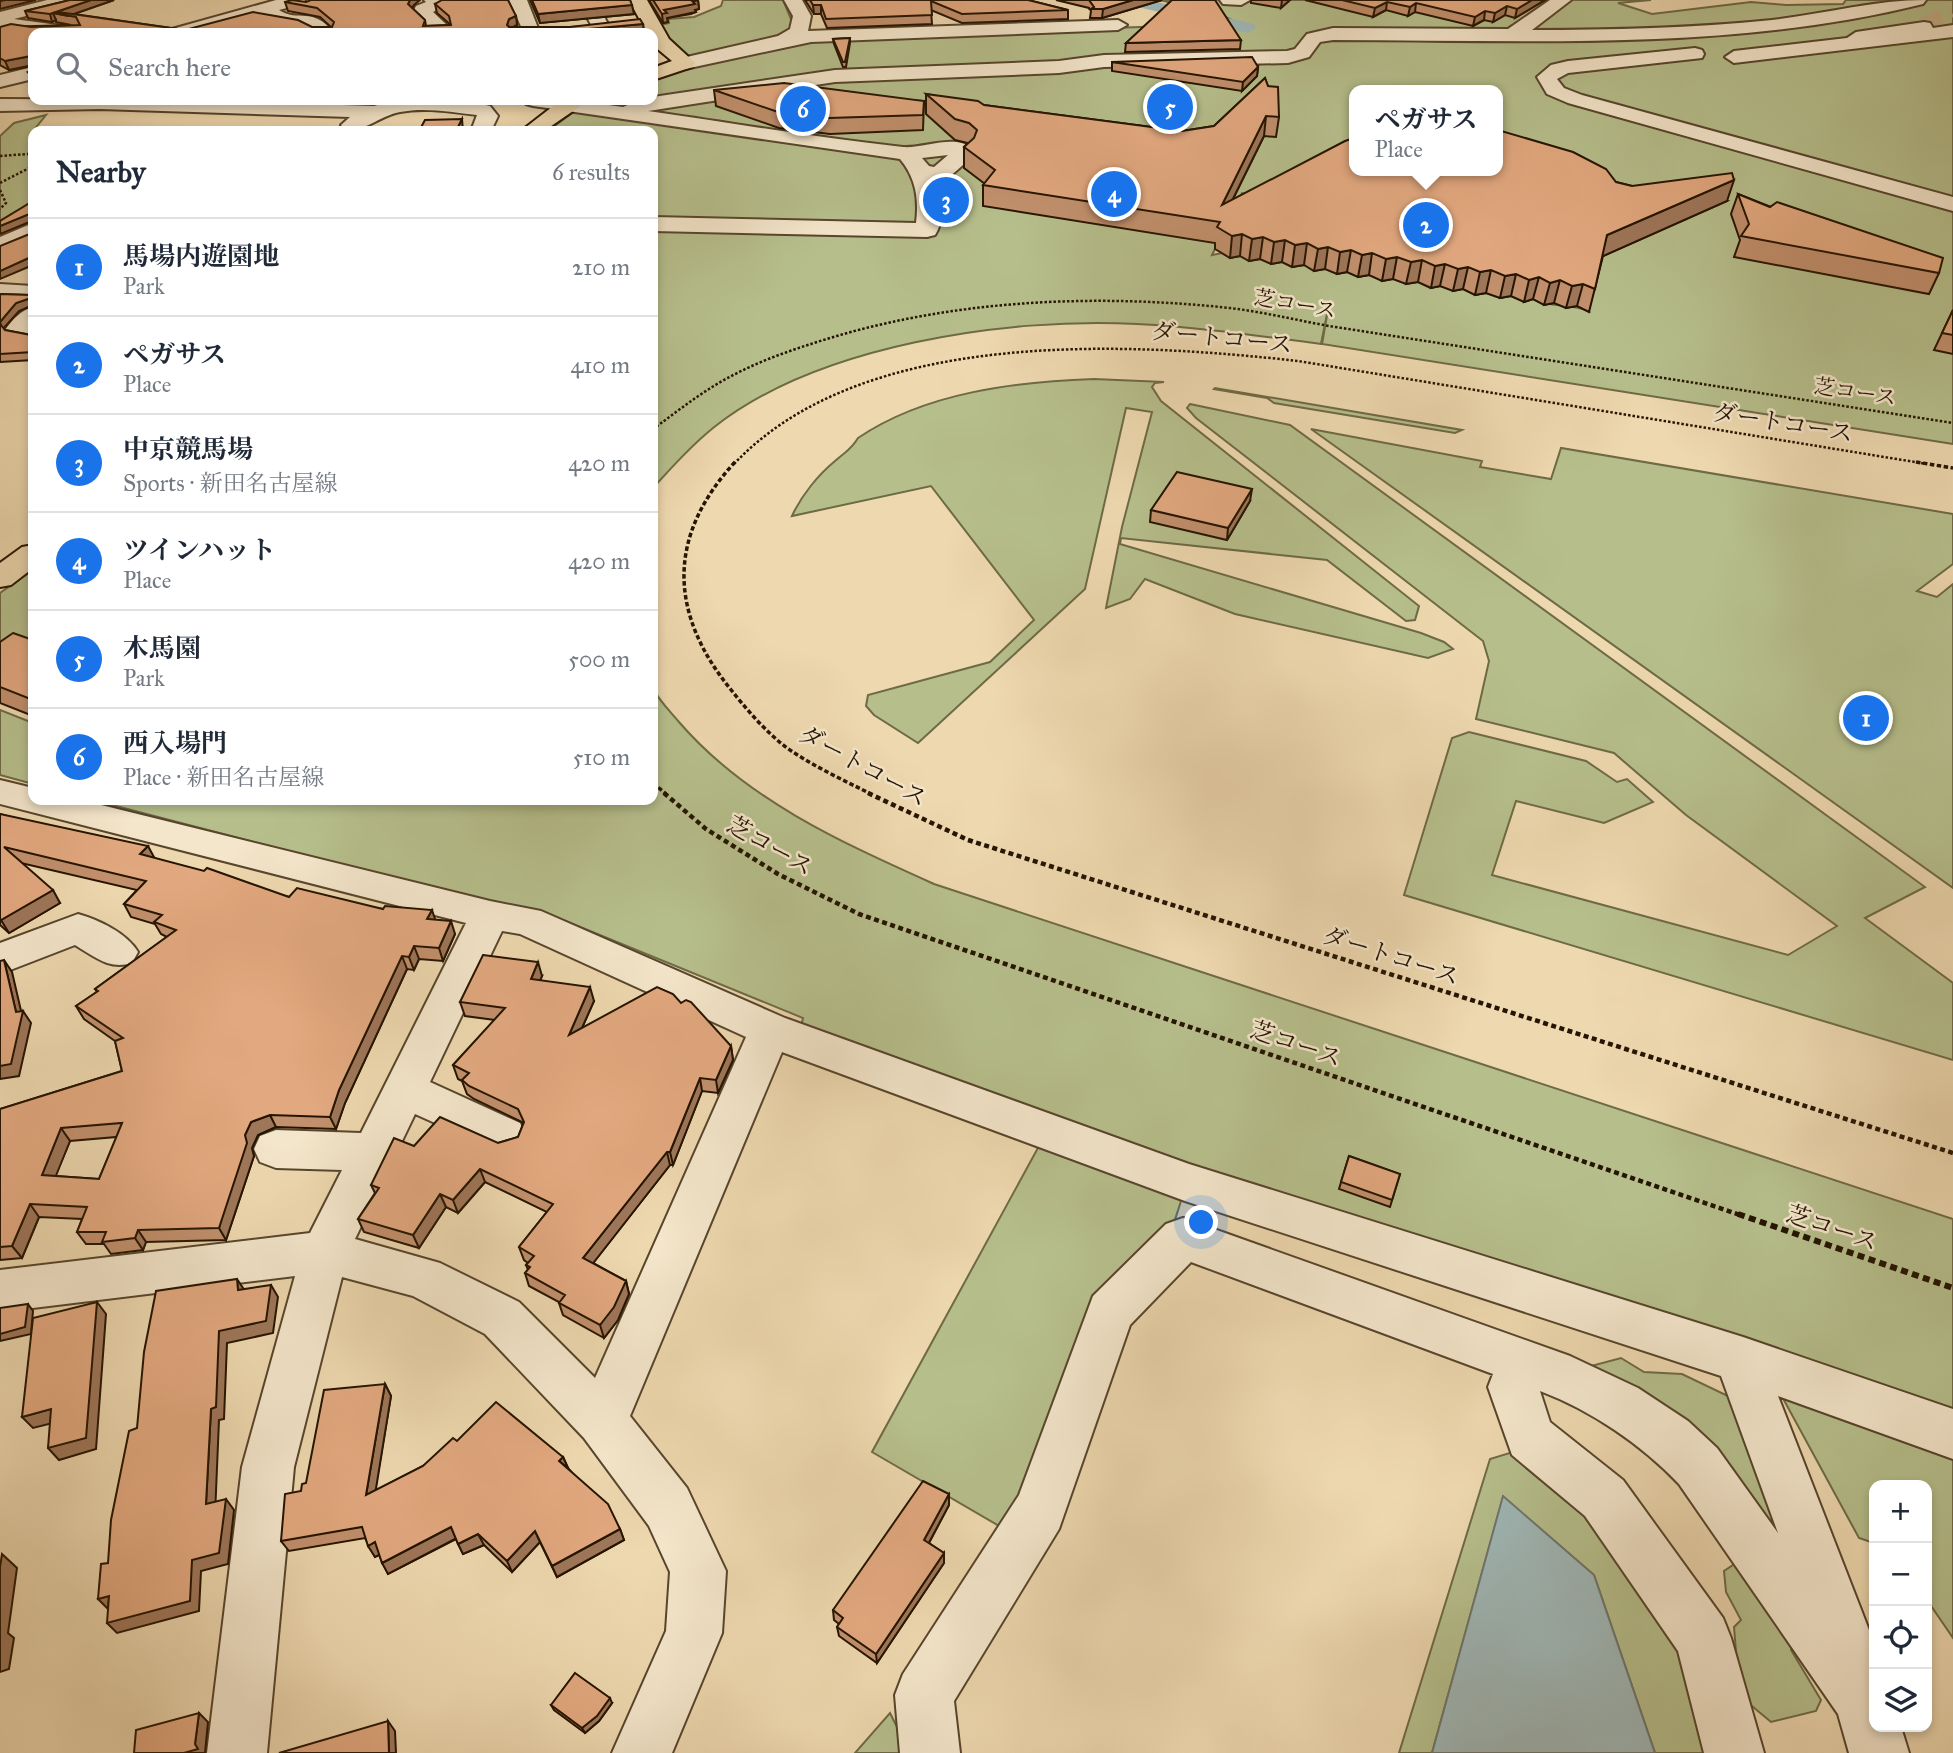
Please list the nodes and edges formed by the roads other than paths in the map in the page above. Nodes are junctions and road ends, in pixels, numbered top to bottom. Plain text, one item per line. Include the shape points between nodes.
1 (68, 0) edge
2 (296, 0) edge
3 (433, 0) edge
4 (518, 0) edge
5 (586, 0) edge
6 (638, 0) edge
7 (793, 0) edge
8 (1229, 0) edge
9 (1241, 0) edge
10 (1562, 0) edge
11 (1917, 0) tunnel mouth
12 (1831, 1) edge
13 (1798, 3) dead end
14 (1055, 8) edge
15 (266, 9) junction
16 (1007, 10) edge
17 (0, 17) edge
18 (647, 20) junction
19 (1953, 21) tunnel mouth
20 (0, 23) edge
21 (1924, 27) tunnel mouth
22 (36, 28) edge
23 (197, 28) edge
24 (319, 28) edge
25 (440, 28) edge
26 (531, 28) edge
27 (652, 28) edge
28 (1953, 31) tunnel mouth
29 (930, 33) junction
30 (1515, 33) junction
31 (658, 36) edge
32 (784, 40) junction
33 (1761, 48) junction
34 (1288, 57) junction
35 (1734, 57) dead end
36 (1709, 60) dead end
37 (685, 63) junction
38 (1612, 63) junction
39 (658, 72) edge
40 (28, 74) edge
41 (1282, 79) dead end
42 (0, 81) edge
43 (28, 84) edge
44 (0, 90) edge
45 (658, 102) edge
46 (28, 104) edge
47 (0, 105) edge
48 (160, 105) edge
49 (395, 105) edge
50 (444, 105) edge
51 (570, 105) edge
52 (590, 105) edge
53 (644, 105) edge
54 (372, 112) junction
55 (629, 112) junction
56 (348, 126) edge
57 (483, 126) edge
58 (538, 126) edge
59 (907, 154) junction
60 (922, 172) junction
61 (1953, 204) edge
62 (658, 225) edge
63 (28, 233) edge
64 (0, 244) edge
65 (0, 290) edge
66 (28, 293) edge
67 (28, 319) edge
68 (28, 331) edge
69 (28, 558) edge
70 (0, 578) edge
71 (0, 792) edge
72 (28, 799) edge
73 (52, 805) edge
74 (489, 915) junction
75 (118, 952) dead end
76 (0, 958) edge
77 (771, 1030) junction
78 (404, 1089) junction
79 (504, 1136) dead end
80 (276, 1149) dead end
81 (374, 1152) junction
82 (325, 1252) junction
83 (0, 1291) edge
84 (1743, 1360) junction
85 (1524, 1362) junction
86 (602, 1421) junction
87 (1953, 1434) edge
88 (1863, 1700) junction
89 (237, 1753) edge
90 (642, 1753) edge
91 (930, 1753) edge
92 (1734, 1753) edge
93 (1879, 1753) edge

1 - 17 street
2 - 15 street
3 - 25 street via 440,3 422,12
4 - 26 street
5 - 18 street via 605,24
6 - 18 main road
7 - 32 street via 802,16 799,32
8 - 9 street
10 - 30 street
11 - 30 street via 1849,15 1765,25 1657,32
12 - 13 street
14 - 29 street via 1118,25
15 - 23 street
15 - 24 street via 279,19 309,20
16 - 29 street
18 - 27 main road
19 - 33 street via 1880,26
20 - 22 street
21 - 33 street
28 - 35 street
29 - 32 street
30 - 34 street via 1333,34 1314,38 1302,53
31 - 37 main road
32 - 37 street
33 - 38 street
34 - 41 street
34 - 45 street via 1104,61 835,76
36 - 38 street
37 - 39 main road
38 - 61 street via 1558,69 1547,77 1548,82 1575,99
40 - 42 street
43 - 44 street
46 - 47 street
48 - 54 street
49 - 54 street
50 - 57 street via 483,110 488,116
51 - 58 main road
52 - 55 street
53 - 55 street
54 - 56 street
55 - 59 street
59 - 60 street
59 - 60 street via 954,148 964,152 939,174
60 - 62 street via 930,204 927,230
63 - 64 street
65 - 66 street
67 - 68 street via 18,330
69 - 70 main road
71 - 72 street
73 - 74 street
74 - 77 street via 527,921
74 - 78 street
75 - 76 street via 78,928
77 - 84 street via 1185,1182
77 - 86 street
78 - 79 street
78 - 81 street
80 - 81 street
81 - 82 street
82 - 83 street
82 - 86 street via 423,1278 502,1318
82 - 89 street via 268,1468
84 - 87 street
84 - 88 street
85 - 88 street via 1590,1389 1670,1438 1698,1466
85 - 91 street via 1183,1238 1110,1312 1040,1510 923,1695
85 - 92 street via 1513,1387 1530,1438 1604,1498 1703,1638
86 - 90 street via 668,1507 698,1572 694,1633
88 - 93 street

